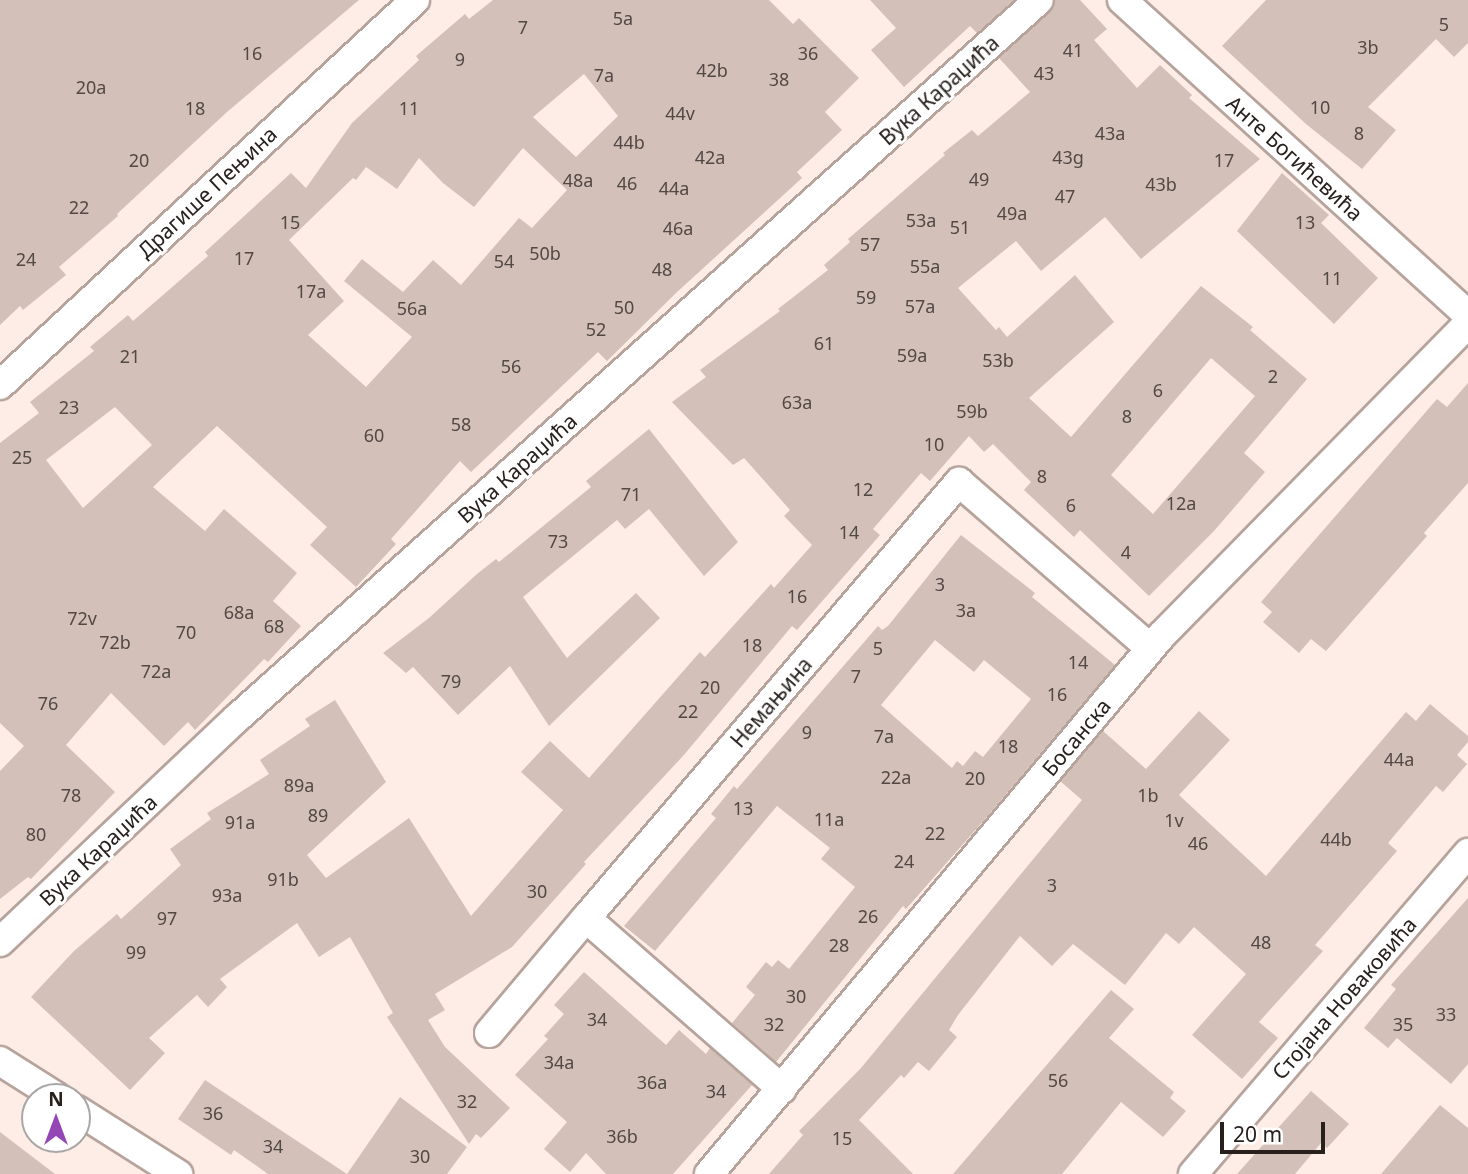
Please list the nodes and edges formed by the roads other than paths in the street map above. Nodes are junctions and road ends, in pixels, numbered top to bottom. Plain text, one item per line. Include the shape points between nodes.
1 (415, 0) edge
2 (1039, 0) edge
3 (1122, 0) edge
4 (1468, 315) edge
5 (1468, 324) edge
6 (0, 385) edge
7 (1150, 648) junction
8 (1468, 853) edge
9 (586, 918) junction
10 (0, 942) edge
11 (489, 1032) dead end
12 (0, 1061) edge
13 (35, 1083) edge
14 (782, 1089) junction
15 (91, 1119) edge
16 (178, 1174) edge
17 (709, 1174) edge
18 (1194, 1174) edge

1 - 6 street, Драгише Пењина
2 - 10 street, Вука Караџића via 237,718
3 - 4 street, Анте Богићевића
5 - 7 street, Босанска
7 - 9 street, Немањина via 960,482
7 - 14 street, Босанска
8 - 18 street, Стојана Новаковића
9 - 11 street
9 - 14 street
12 - 13 street
14 - 17 street, Босанска
15 - 16 street

